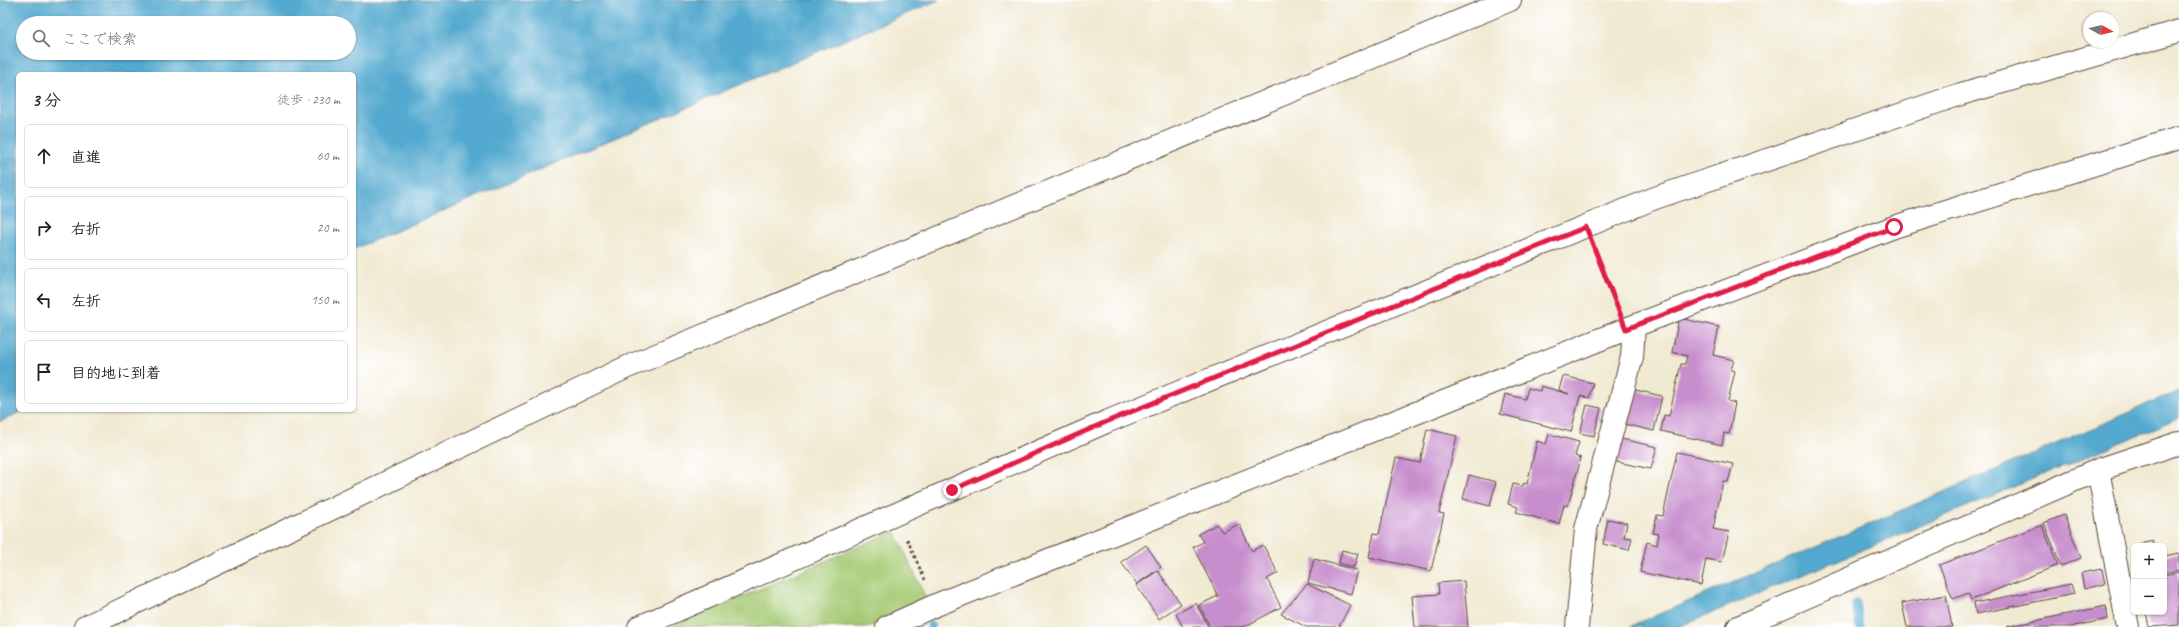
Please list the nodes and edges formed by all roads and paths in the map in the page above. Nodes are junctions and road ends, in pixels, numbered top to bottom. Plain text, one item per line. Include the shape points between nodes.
1 (1510, 0) edge
2 (2179, 31) edge
3 (2179, 138) edge
4 (1586, 227) junction
5 (1630, 327) junction
6 (2179, 443) edge
7 (2098, 470) junction
8 (896, 514) junction
9 (936, 605) junction
10 (85, 627) edge
11 (638, 627) edge
12 (887, 627) edge
13 (1577, 627) edge
14 (1738, 627) edge
15 (2128, 627) edge

1 - 10 street via 625,368
2 - 4 street via 1961,94 1655,198
3 - 5 street via 1894,227
4 - 5 path
4 - 8 street via 1106,422
5 - 9 street
5 - 13 street via 1632,357 1586,529
6 - 7 street
7 - 14 street
7 - 15 street
8 - 9 path
8 - 11 street
9 - 12 street

